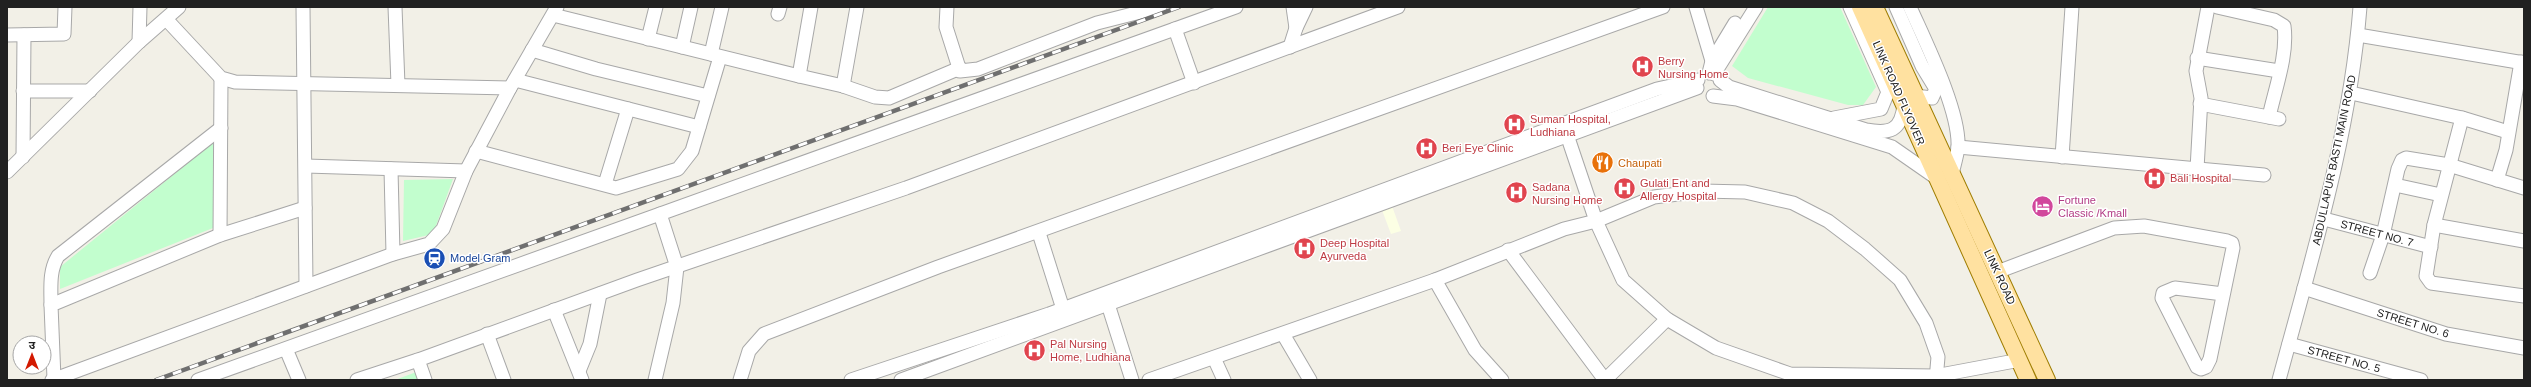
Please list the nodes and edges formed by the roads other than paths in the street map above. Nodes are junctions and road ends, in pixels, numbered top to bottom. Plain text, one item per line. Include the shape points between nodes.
1 (65, 7) edge
2 (140, 7) edge
3 (179, 7) edge
4 (303, 7) edge
5 (395, 7) edge
6 (656, 7) edge
7 (691, 7) edge
8 (722, 7) edge
9 (811, 7) edge
10 (857, 7) edge
11 (947, 7) edge
12 (1160, 7) edge
13 (1236, 7) edge
14 (1293, 7) edge
15 (1306, 7) edge
16 (1398, 7) edge
17 (1663, 7) edge
18 (1696, 7) edge
19 (1745, 7) edge
20 (1756, 7) edge
21 (1850, 7) edge
22 (1860, 7) edge
23 (1875, 7) edge
24 (1896, 7) edge
25 (1910, 7) edge
26 (2072, 7) edge
27 (2208, 7) edge
28 (2220, 7) edge
29 (2360, 7) edge
30 (555, 11) edge
31 (166, 19) junction
32 (1176, 28) junction
33 (1296, 28) junction
34 (7, 35) edge
35 (24, 35) junction
36 (2358, 35) junction
37 (648, 39) junction
38 (139, 42) junction
39 (682, 47) junction
40 (1290, 47) junction
41 (532, 50) junction
42 (716, 55) junction
43 (2198, 58) junction
44 (2522, 63) edge
45 (960, 68) junction
46 (2279, 71) junction
47 (1714, 72) junction
48 (799, 76) junction
49 (221, 78) junction
50 (1194, 82) junction
51 (304, 83) junction
52 (512, 84) junction
53 (1697, 84) junction
54 (398, 85) junction
55 (843, 86) junction
56 (23, 91) junction
57 (90, 91) junction
58 (2351, 93) junction
59 (708, 96) junction
60 (1713, 96) junction
61 (1910, 101) junction
62 (2200, 104) junction
63 (628, 109) junction
64 (1834, 118) junction
65 (2462, 118) junction
66 (699, 126) junction
67 (221, 128) junction
68 (1565, 129) junction
69 (2508, 132) junction
70 (1958, 147) junction
71 (476, 151) junction
72 (24, 156) junction
73 (2062, 157) junction
74 (2449, 165) junction
75 (306, 166) junction
76 (391, 169) junction
77 (2197, 169) junction
78 (466, 171) junction
79 (7, 172) edge
80 (2264, 175) dead end
81 (1945, 176) junction
82 (2497, 180) junction
83 (605, 184) junction
84 (2395, 185) junction
85 (2524, 188) edge
86 (2441, 195) junction
87 (305, 208) junction
88 (660, 214) junction
89 (2324, 219) junction
90 (1596, 222) junction
91 (2434, 225) junction
92 (1039, 233) junction
93 (220, 235) junction
94 (2383, 235) junction
95 (2524, 241) edge
96 (2431, 247) junction
97 (1508, 250) junction
98 (393, 254) junction
99 (677, 267) junction
100 (1997, 272) junction
101 (2370, 273) dead end
102 (1435, 280) junction
103 (306, 286) junction
104 (2304, 288) junction
105 (600, 294) junction
106 (2223, 294) junction
107 (2524, 296) edge
108 (1106, 299) junction
109 (51, 304) junction
110 (1063, 309) junction
111 (554, 310) junction
112 (1667, 319) junction
113 (487, 334) junction
114 (1283, 334) junction
115 (2289, 344) junction
116 (2524, 348) edge
117 (286, 349) junction
118 (1214, 358) junction
119 (418, 360) junction
120 (2020, 360) junction
121 (580, 376) edge
122 (1789, 377) edge
123 (372, 378) edge
124 (1935, 378) edge
125 (53, 380) edge
126 (198, 380) edge
127 (299, 380) edge
128 (357, 380) edge
129 (425, 380) edge
130 (504, 380) edge
131 (655, 380) edge
132 (740, 380) edge
133 (851, 380) edge
134 (901, 380) edge
135 (1132, 380) edge
136 (1149, 380) edge
137 (1224, 380) edge
138 (1310, 380) edge
139 (1502, 380) edge
140 (1605, 380) edge
141 (2028, 380) edge
142 (2047, 380) edge
143 (2279, 380) edge
144 (2421, 380) edge

1 - 35 street via 64,34
2 - 38 street
3 - 31 street
4 - 51 street
5 - 54 street
6 - 37 street
7 - 39 street
8 - 42 street
9 - 48 street
10 - 55 street
11 - 45 street via 946,27
12 - 45 street via 1097,23 978,69 960,71
13 - 32 street
14 - 33 street
15 - 33 street
16 - 40 street
17 - 92 street
18 - 47 street
19 - 47 street
20 - 47 street
21 - 64 street via 1888,92 1881,110
22 - 61 main road, LINK ROAD FLYOVER
23 - 61 main road, LINK ROAD FLYOVER
24 - 61 street via 1936,89 1935,95
25 - 70 street via 1944,88 1957,130
26 - 73 street
27 - 43 street
28 - 46 street via 2280,22 2284,26
29 - 36 street, ABDULLAPUR BASTI MAIN ROAD
30 - 37 street
30 - 41 street
31 - 38 street
31 - 49 street
32 - 50 street
32 - 88 street
33 - 40 street
34 - 35 street
35 - 56 street
36 - 44 street
36 - 58 street, ABDULLAPUR BASTI MAIN ROAD
37 - 39 street
38 - 57 street
39 - 42 street
40 - 50 street
41 - 52 street
41 - 59 street via 596,69
42 - 48 street
42 - 59 street
43 - 46 street
43 - 62 street via 2196,71
44 - 69 street
45 - 55 street via 889,98 875,97
46 - 62 street via 2274,118
47 - 53 street via 1703,74
47 - 60 street via 1718,92
47 - 64 street via 1729,87
48 - 55 street
49 - 51 street via 235,82
49 - 67 street
50 - 99 street via 906,188
51 - 54 street
51 - 75 street
52 - 54 street
52 - 63 street
52 - 71 street
53 - 60 street via 1701,94
53 - 68 street
56 - 57 street
56 - 72 street
57 - 72 street
58 - 65 street
58 - 89 street, ABDULLAPUR BASTI MAIN ROAD
59 - 66 street
60 - 81 street via 1737,98 1892,147
61 - 64 street via 1894,129 1882,133
61 - 81 main road, LINK ROAD FLYOVER via 1941,147
61 - 81 main road, LINK ROAD FLYOVER via 1928,160
62 - 77 street
63 - 66 street
63 - 83 street
65 - 69 street
65 - 74 street
66 - 83 street via 689,158 678,169 616,188
67 - 93 street
67 - 109 street via 58,256 50,276
68 - 90 street
68 - 108 street
69 - 82 street via 2506,150
70 - 73 street
70 - 81 street
71 - 78 street
71 - 83 street
72 - 79 street
73 - 77 street
74 - 82 street
74 - 84 street via 2406,158 2402,160 2398,169
74 - 86 street
75 - 76 street
75 - 87 street
76 - 78 street
76 - 98 street
77 - 80 street
78 - 98 street via 448,222 437,238 429,244
81 - 100 main road, LINK ROAD
81 - 120 main road, LINK ROAD
82 - 85 street
84 - 86 street
84 - 94 street
86 - 91 street
87 - 93 street
87 - 103 street
88 - 99 street
88 - 117 street
89 - 94 street, STREET NO. 7
89 - 104 street, ABDULLAPUR BASTI MAIN ROAD
90 - 97 street via 1564,229
90 - 112 street via 1623,280
90 - 124 street via 1654,197 1702,191 1745,192 1793,203 1828,222 1865,249 1900,280 1926,323 1938,357
91 - 95 street
91 - 96 street
92 - 110 street
92 - 132 street via 938,267 764,334 753,344 747,355
93 - 109 street
94 - 96 street, STREET NO. 7
94 - 101 street
96 - 107 street via 2426,276 2431,283
97 - 102 street
97 - 140 street
98 - 103 street
99 - 105 street
99 - 131 street via 673,303
100 - 106 street via 2114,228 2144,226 2232,243
100 - 142 main road, LINK ROAD
102 - 114 street
102 - 139 street via 1475,350
103 - 125 street
104 - 115 street, ABDULLAPUR BASTI MAIN ROAD
104 - 116 street, STREET NO. 6 via 2446,334
105 - 111 street
105 - 121 street via 590,344
106 - 106 street via 2208,364 2199,369 2162,298 2163,293 2175,288
108 - 110 street
108 - 134 street
108 - 135 street
109 - 125 street
110 - 133 street
111 - 113 street
111 - 121 street
112 - 122 street via 1716,348
112 - 140 street
113 - 119 street
113 - 130 street
114 - 118 street
114 - 138 street
115 - 143 street, ABDULLAPUR BASTI MAIN ROAD
115 - 144 street, STREET NO. 5
117 - 126 street
117 - 127 street
118 - 136 street
118 - 137 street
119 - 123 street
119 - 129 street
120 - 124 street
120 - 141 main road, LINK ROAD
122 - 124 street
123 - 128 street

